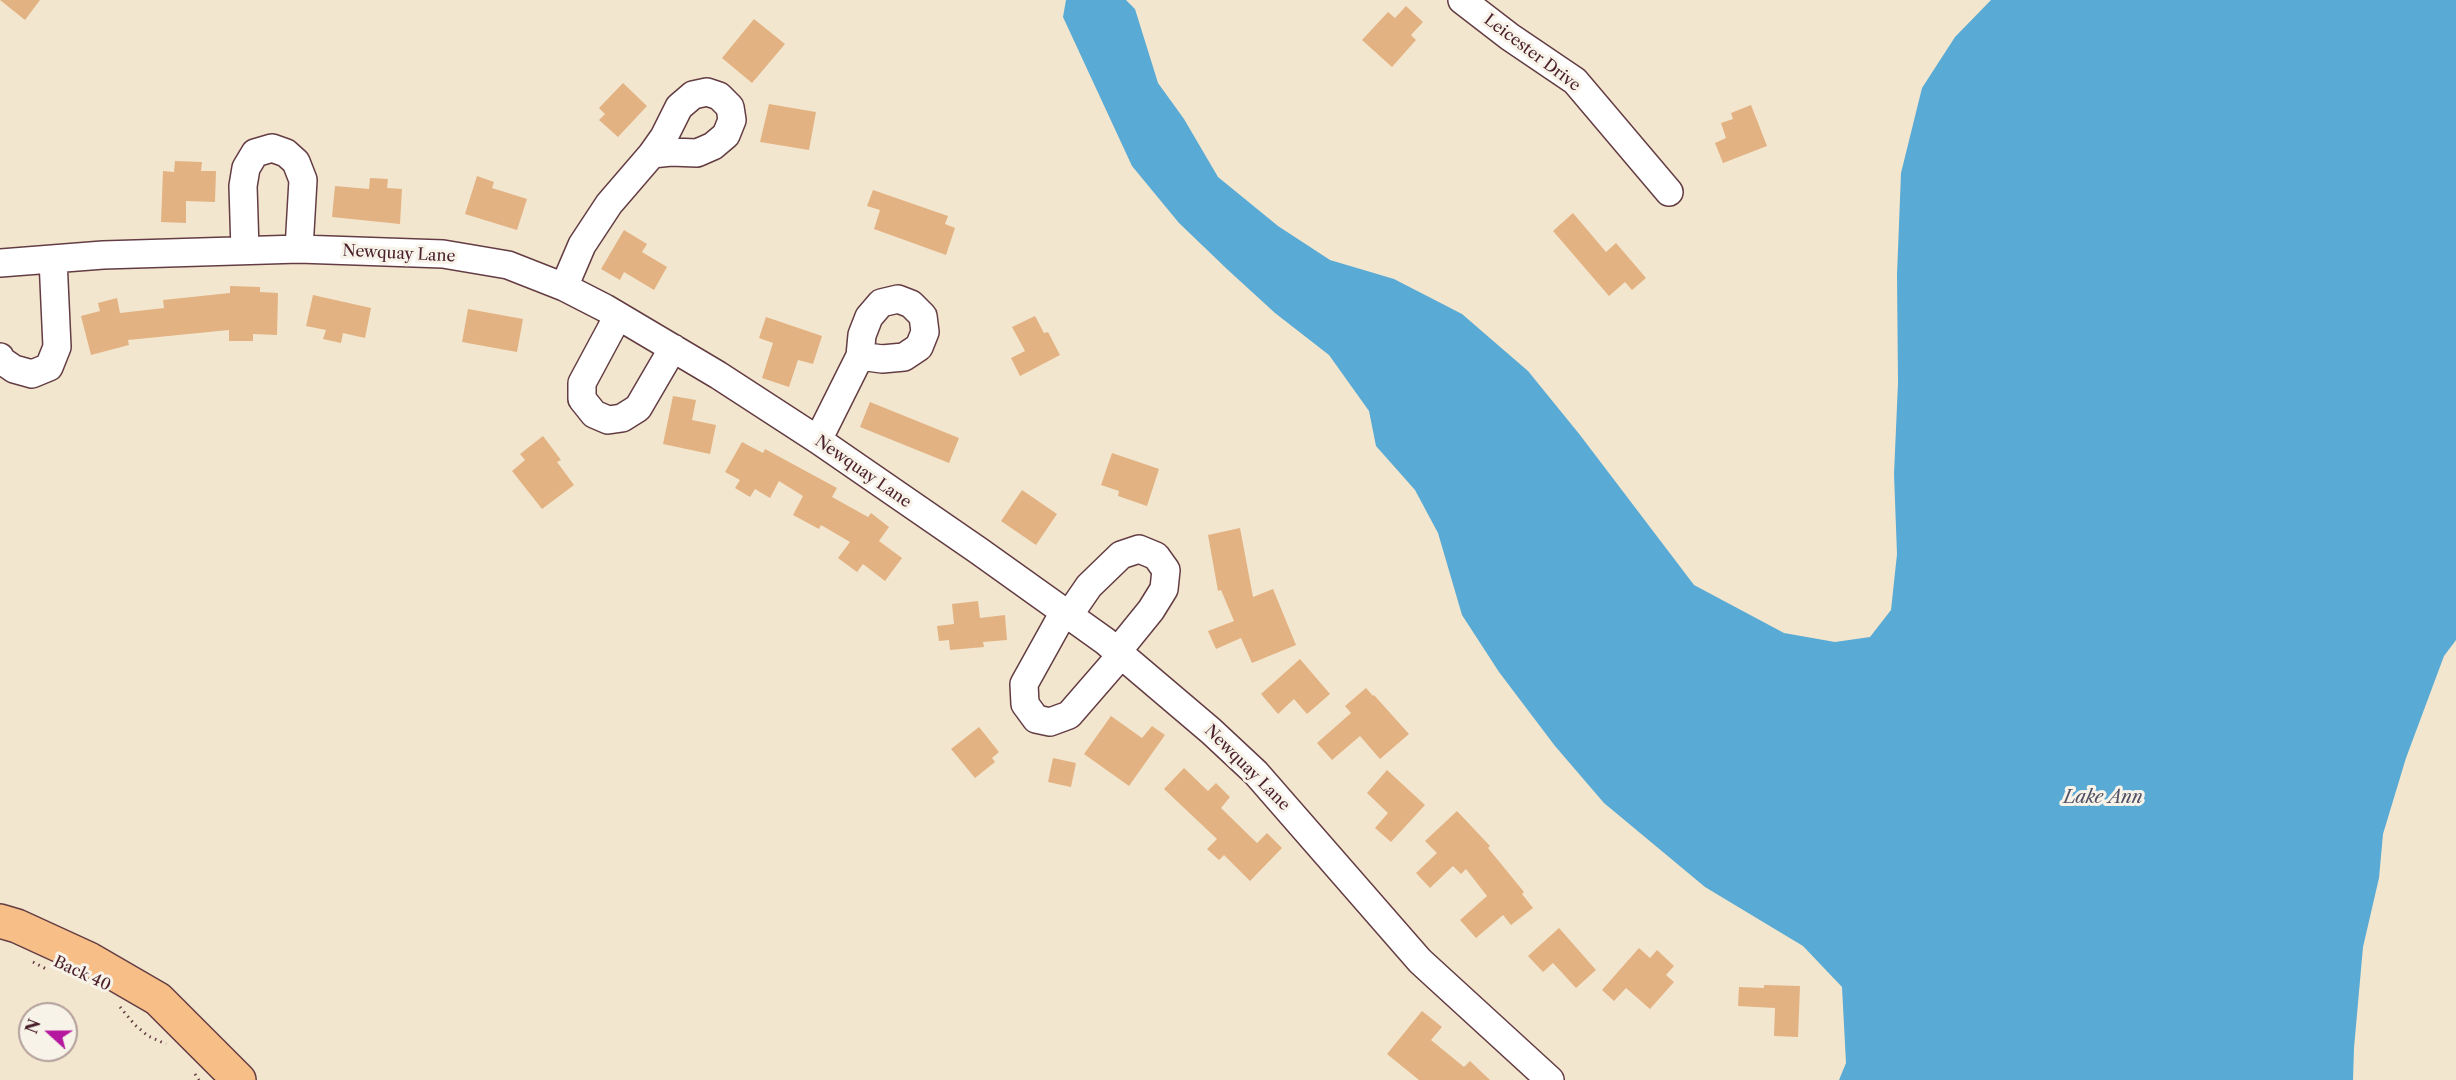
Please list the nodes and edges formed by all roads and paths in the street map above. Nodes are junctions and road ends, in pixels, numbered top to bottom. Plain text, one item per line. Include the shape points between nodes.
1 (1462, 0) edge
2 (652, 154) dead end
3 (1669, 192) dead end
4 (299, 249) junction
5 (245, 250) junction
6 (53, 259) junction
7 (0, 264) edge
8 (564, 287) junction
9 (618, 316) junction
10 (673, 348) junction
11 (861, 356) dead end
12 (0, 357) edge
13 (818, 440) junction
14 (1066, 614) junction
15 (1119, 653) junction
16 (0, 921) edge
17 (32, 962) dead end
18 (55, 973) dead end
19 (118, 1005) dead end
20 (171, 1046) dead end
21 (193, 1072) dead end
22 (199, 1080) edge
23 (239, 1080) edge
24 (1550, 1080) edge

1 - 3 street, Leicester Drive via 1575,81
2 - 8 street via 609,204 587,237
4 - 5 street, Newquay Lane
4 - 5 street via 303,180 296,162 272,148 255,153 246,168
4 - 8 street, Newquay Lane via 443,254 508,265
5 - 6 street, Newquay Lane
6 - 7 street, Newquay Lane
6 - 12 street via 57,347 49,367 32,374 14,369
8 - 9 street, Newquay Lane
9 - 10 street, Newquay Lane
9 - 10 street via 582,383 582,399 594,414 608,420 622,418 638,408
10 - 13 street, Newquay Lane
11 - 13 street
13 - 14 street, Newquay Lane
14 - 15 street, Newquay Lane
14 - 15 street via 1121,555 1139,549 1156,556 1166,570 1164,589
14 - 15 street via 1024,684 1025,704 1036,719 1050,722 1069,716
15 - 24 street, Newquay Lane via 1256,773 1420,961
16 - 23 main road via 89,959 158,999
17 - 18 path, Back 40
19 - 20 path, Back 40 via 135,1025
21 - 22 path

